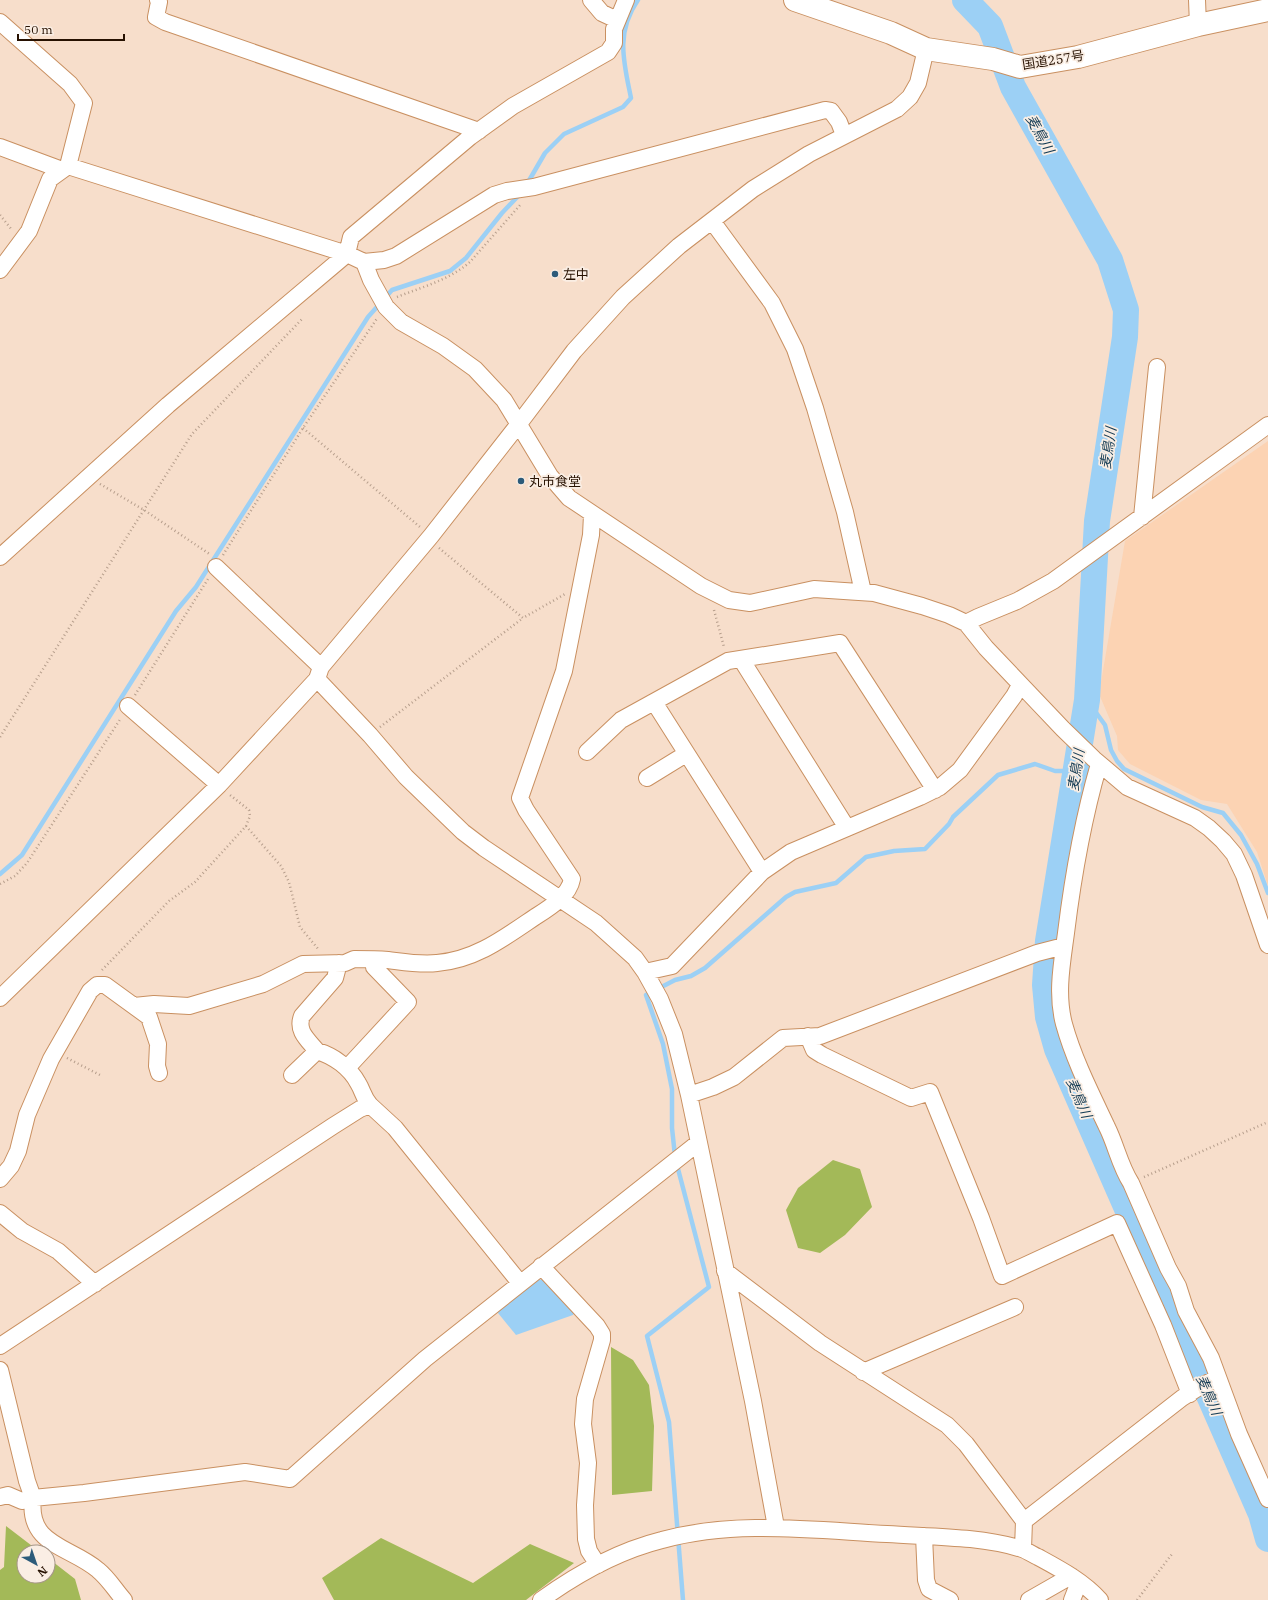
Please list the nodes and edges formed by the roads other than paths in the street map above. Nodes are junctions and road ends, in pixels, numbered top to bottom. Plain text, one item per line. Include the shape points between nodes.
1 (158, 0) edge
2 (591, 0) edge
3 (626, 0) edge
4 (795, 0) edge
5 (1197, 0) edge
6 (1268, 10) edge
7 (617, 20) junction
8 (0, 22) edge
9 (1198, 25) junction
10 (926, 49) junction
11 (479, 131) junction
12 (844, 135) junction
13 (0, 147) edge
14 (65, 168) junction
15 (712, 221) junction
16 (347, 254) junction
17 (364, 262) junction
18 (0, 270) edge
19 (1157, 367) dead end
20 (518, 425) junction
21 (1268, 425) edge
22 (592, 515) junction
23 (1142, 517) junction
24 (0, 557) edge
25 (218, 564) road end
26 (863, 592) junction
27 (966, 623) junction
28 (734, 660) junction
29 (319, 673) junction
30 (1020, 685) junction
31 (654, 702) junction
32 (128, 706) road end
33 (587, 752) dead end
34 (686, 754) junction
35 (1099, 764) junction
36 (647, 778) dead end
37 (219, 785) junction
38 (935, 790) junction
39 (847, 828) junction
40 (762, 872) junction
41 (561, 898) junction
42 (1268, 945) edge
43 (1064, 946) junction
44 (375, 960) junction
45 (333, 964) junction
46 (646, 972) junction
47 (0, 998) edge
48 (134, 1006) junction
49 (808, 1036) junction
50 (317, 1051) junction
51 (347, 1068) junction
52 (159, 1073) dead end
53 (292, 1075) dead end
54 (689, 1095) junction
55 (370, 1105) junction
56 (698, 1143) junction
57 (0, 1179) edge
58 (0, 1213) edge
59 (541, 1266) junction
60 (725, 1271) junction
61 (520, 1283) junction
62 (95, 1284) junction
63 (1015, 1307) dead end
64 (0, 1346) edge
65 (0, 1370) edge
66 (863, 1372) junction
67 (1218, 1378) junction
68 (1190, 1394) junction
69 (0, 1497) edge
70 (33, 1498) junction
71 (1268, 1498) edge
72 (1024, 1521) junction
73 (776, 1527) junction
74 (924, 1536) junction
75 (1023, 1549) junction
76 (598, 1565) junction
77 (1075, 1579) junction
78 (124, 1600) edge
79 (541, 1600) edge
80 (950, 1600) edge
81 (1029, 1600) edge
82 (1072, 1600) edge
83 (1100, 1600) edge

1 - 11 street via 156,17 165,22
2 - 7 street via 602,13
3 - 7 street
4 - 10 highway, 国道257号 via 891,33
5 - 9 street
6 - 9 highway, 国道257号
7 - 11 street via 614,42 608,52 513,106
8 - 14 street via 70,84 84,103
9 - 10 highway, 国道257号 via 1078,57 1020,67 993,59
10 - 12 street via 918,82 910,97 897,109
11 - 16 street via 351,237
12 - 15 street via 753,189
12 - 17 street via 831,111 825,110 494,195 396,256
13 - 14 street
14 - 16 street
14 - 18 street via 50,179 29,231
15 - 20 street via 679,246 623,297 574,351
15 - 26 street via 772,303 795,349 845,512
16 - 17 street
16 - 24 street via 174,400
17 - 20 street via 382,301 402,322 443,346 475,369 504,400
19 - 23 street
20 - 22 street via 550,476 569,498
20 - 29 street
21 - 23 street
22 - 26 street via 669,566 729,600 750,602 814,589
22 - 41 street via 591,535 564,671 520,798 572,879 571,885
23 - 27 street via 1053,581 1017,601
25 - 29 street
26 - 27 street via 922,606
27 - 30 street
28 - 31 street
28 - 38 street via 840,643
28 - 39 street
29 - 37 street
29 - 41 street via 406,777 463,832
30 - 35 street
30 - 38 street via 960,770
31 - 33 street via 621,720
31 - 34 street
32 - 37 street
34 - 36 street
34 - 40 street
35 - 42 street via 1127,787 1195,818 1223,841 1234,854 1244,875
35 - 43 street via 1088,803
37 - 47 street
38 - 39 street
39 - 40 street via 791,852
40 - 46 street via 672,966
41 - 44 street via 496,943 473,955 436,964
41 - 46 street via 619,942
43 - 49 street via 1037,953 820,1036
43 - 67 street via 1059,982 1064,1023 1084,1079 1113,1138 1126,1174
44 - 45 street via 354,959
44 - 51 street via 374,966 408,1002
45 - 48 street via 303,964 263,984 190,1006
45 - 50 street via 335,978 302,1016 299,1023 300,1029
46 - 54 street via 674,1034
48 - 52 street via 149,1017 158,1044
48 - 57 street via 105,986 97,985 90,991 55,1052 30,1109 18,1151 11,1166
49 - 54 street via 783,1038 734,1077
49 - 68 street via 814,1050 822,1055 912,1098 930,1092 1002,1276 1117,1223 1164,1325
50 - 51 street
50 - 53 street
51 - 55 street
54 - 56 street
55 - 61 street via 395,1128
55 - 62 street via 333,1126
56 - 59 street
56 - 60 street
58 - 62 street via 22,1231 58,1251
59 - 61 street
59 - 76 street via 602,1334 601,1346 585,1399 583,1424 588,1463 586,1539 589,1551
60 - 66 street
60 - 73 street via 753,1401
61 - 70 street via 425,1359 290,1479 245,1472
62 - 64 street
63 - 66 street
65 - 70 street via 26,1481
66 - 72 street via 947,1425 966,1444
67 - 68 street
67 - 71 street via 1239,1434
68 - 72 street
69 - 70 street via 8,1495 22,1501
70 - 78 street via 32,1508 36,1527 44,1537 98,1570
72 - 75 street
73 - 74 street
73 - 76 street via 686,1534 638,1547
74 - 75 street via 983,1541
74 - 80 street via 926,1580 929,1589
75 - 77 street
76 - 79 street
77 - 81 street
77 - 82 street
77 - 83 street

